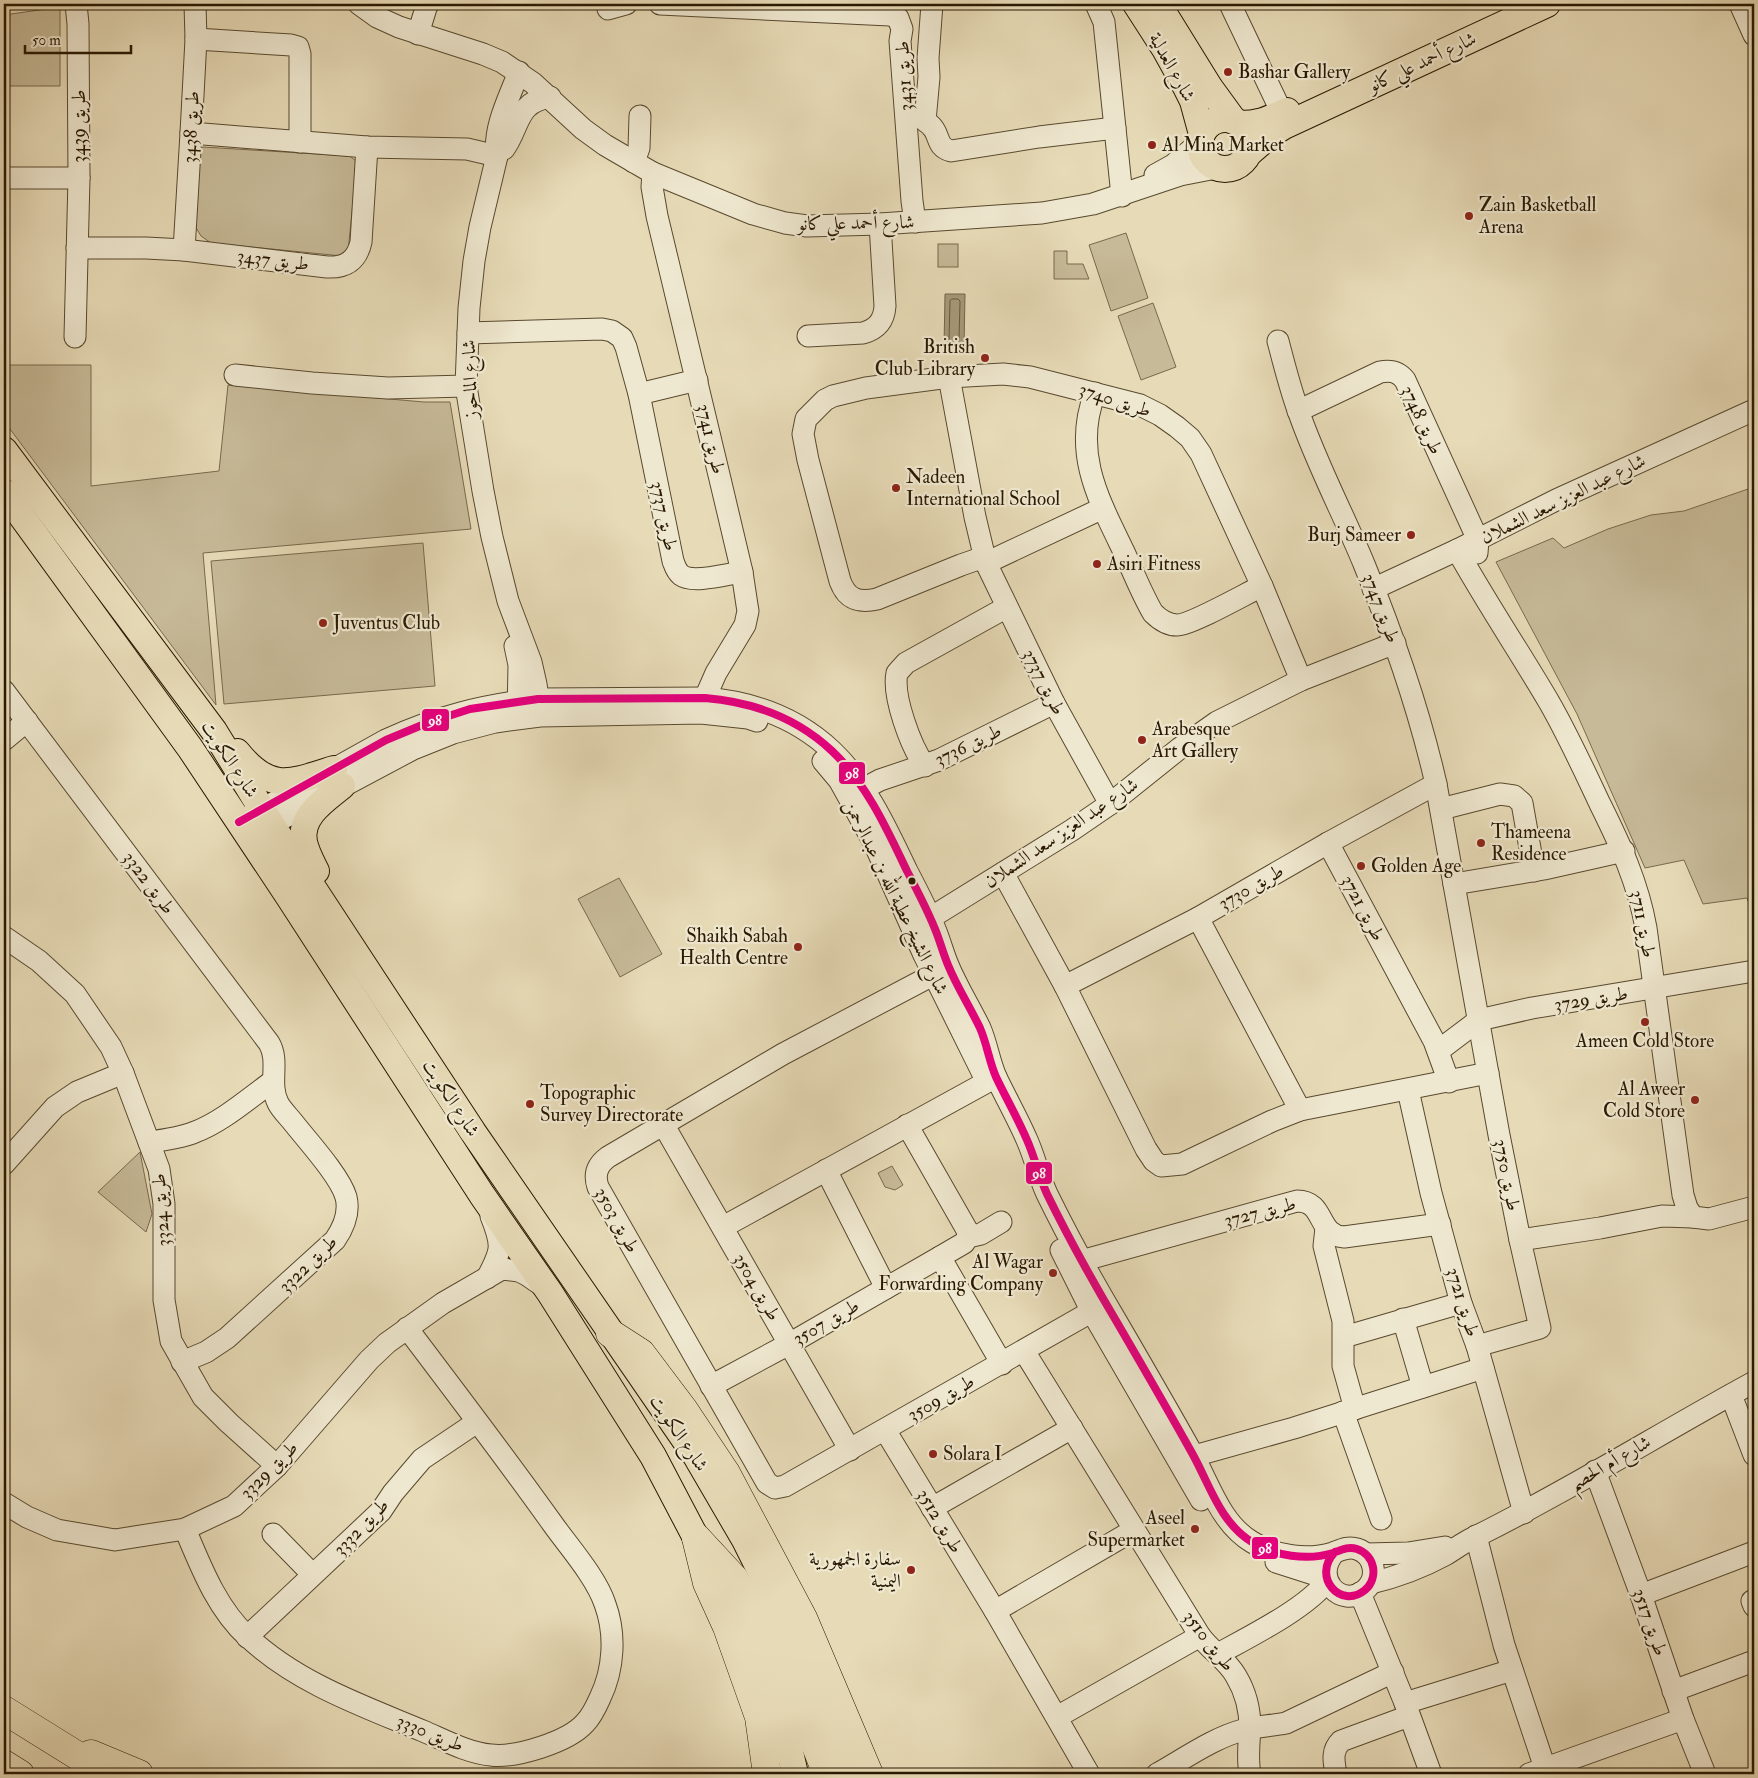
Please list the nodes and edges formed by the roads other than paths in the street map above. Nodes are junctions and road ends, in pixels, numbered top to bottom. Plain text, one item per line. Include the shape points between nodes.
1 (76, 4) edge
2 (196, 4) edge
3 (359, 4) edge
4 (428, 4) edge
5 (660, 4) edge
6 (932, 4) edge
7 (1096, 4) edge
8 (1136, 4) edge
9 (1158, 4) edge
10 (1230, 4) edge
11 (1508, 4) edge
12 (1547, 4) edge
13 (1740, 4) edge
14 (418, 34) junction
15 (1754, 35) edge
16 (196, 39) junction
17 (526, 77) junction
18 (550, 98) junction
19 (1282, 113) junction
20 (640, 116) dead end
21 (910, 122) junction
22 (1237, 122) junction
23 (1115, 128) junction
24 (192, 133) junction
25 (1200, 138) junction
26 (300, 142) junction
27 (368, 147) junction
28 (1248, 154) junction
29 (497, 156) junction
30 (634, 162) junction
31 (1216, 168) junction
32 (654, 173) junction
33 (4, 178) edge
34 (79, 178) junction
35 (1124, 195) junction
36 (909, 223) junction
37 (880, 224) junction
38 (77, 248) junction
39 (184, 250) junction
40 (468, 334) junction
41 (808, 336) dead end
42 (76, 337) dead end
43 (1278, 341) dead end
44 (235, 375) dead end
45 (949, 377) junction
46 (697, 380) junction
47 (466, 386) junction
48 (1096, 393) junction
49 (639, 394) junction
50 (1754, 410) edge
51 (1298, 411) junction
52 (4, 450) edge
53 (6, 495) edge
54 (1103, 508) junction
55 (1478, 540) junction
56 (1457, 550) junction
57 (985, 560) junction
58 (742, 572) junction
59 (1262, 586) junction
60 (1373, 589) junction
61 (1485, 600) junction
62 (508, 601) junction
63 (1007, 607) junction
64 (1395, 643) junction
65 (1301, 680) junction
66 (4, 691) edge
67 (705, 698) junction
68 (1054, 703) junction
69 (539, 707) junction
70 (517, 710) junction
71 (27, 722) junction
72 (214, 731) junction
73 (4, 740) edge
74 (925, 766) junction
75 (338, 777) junction
76 (1436, 784) junction
77 (856, 794) junction
78 (1110, 804) junction
79 (1441, 809) junction
80 (266, 817) junction
81 (243, 829) junction
82 (1328, 842) junction
83 (1624, 851) junction
84 (1534, 870) junction
85 (1003, 873) junction
86 (1454, 884) junction
87 (326, 908) junction
88 (930, 918) junction
89 (1198, 918) junction
90 (912, 928) junction
91 (4, 937) edge
92 (941, 971) junction
93 (1754, 971) edge
94 (1065, 986) junction
95 (1654, 988) junction
96 (1480, 1020) junction
97 (1438, 1050) junction
98 (123, 1073) junction
99 (1488, 1073) junction
100 (992, 1079) junction
101 (273, 1081) junction
102 (1449, 1082) junction
103 (1408, 1090) junction
104 (1300, 1110) junction
105 (664, 1124) junction
106 (906, 1125) junction
107 (149, 1142) junction
108 (4, 1164) edge
109 (826, 1170) junction
110 (482, 1195) junction
111 (1754, 1207) edge
112 (1693, 1217) junction
113 (1001, 1222) dead end
114 (1440, 1224) junction
115 (722, 1227) junction
116 (1326, 1228) junction
117 (968, 1237) junction
118 (1520, 1240) junction
119 (940, 1257) junction
120 (1075, 1263) junction
121 (487, 1278) junction
122 (886, 1288) junction
123 (550, 1293) junction
124 (1461, 1303) junction
125 (1099, 1308) junction
126 (1403, 1319) junction
127 (407, 1328) junction
128 (610, 1333) junction
129 (1344, 1337) junction
130 (789, 1344) junction
131 (1477, 1346) junction
132 (1024, 1351) junction
133 (182, 1362) junction
134 (1002, 1364) junction
135 (1483, 1368) junction
136 (1754, 1382) edge
137 (712, 1386) junction
138 (1423, 1387) junction
139 (1731, 1395) junction
140 (1349, 1410) junction
141 (477, 1422) junction
142 (1072, 1428) junction
143 (885, 1430) junction
144 (850, 1450) junction
145 (1754, 1454) edge
146 (1194, 1456) junction
147 (277, 1466) junction
148 (1595, 1471) junction
149 (775, 1488) joint
150 (4, 1503) edge
151 (932, 1508) junction
152 (1524, 1513) junction
153 (1381, 1519) dead end
154 (185, 1529) junction
155 (1134, 1530) junction
156 (273, 1534) dead end
157 (696, 1537) junction
158 (1239, 1539) junction
159 (1470, 1539) junction
160 (1334, 1552) junction
161 (1754, 1552) edge
162 (1366, 1554) junction
163 (312, 1574) junction
164 (1320, 1577) junction
165 (1359, 1591) junction
166 (1641, 1595) junction
167 (1301, 1604) junction
168 (995, 1611) junction
169 (1200, 1636) junction
170 (247, 1637) junction
171 (1218, 1654) junction
172 (1754, 1661) edge
173 (1512, 1670) junction
174 (1393, 1672) junction
175 (1674, 1691) junction
176 (4, 1710) edge
177 (1407, 1710) junction
178 (1057, 1717) junction
179 (1683, 1719) junction
180 (1250, 1728) junction
181 (56, 1742) junction
182 (4, 1764) edge
183 (1540, 1772) edge
184 (20, 1774) edge
185 (107, 1774) edge
186 (140, 1774) edge
187 (767, 1774) edge
188 (795, 1774) edge
189 (827, 1774) edge
190 (850, 1774) edge
191 (869, 1774) edge
192 (1089, 1774) edge
193 (1157, 1774) edge
194 (1250, 1774) edge
195 (1336, 1774) edge
196 (1431, 1774) edge
197 (1705, 1774) edge

1 - 34 street, طريق 3439
2 - 16 street, طريق 3438
3 - 14 street via 377,17
4 - 14 street
5 - 21 street, طريق 3431 via 890,15 898,18 902,29 897,54
6 - 21 street via 929,82
7 - 23 street via 1104,22
8 - 25 main road, شارع العدلية via 1193,101
9 - 22 main road, شارع العدلية via 1210,88
10 - 19 street
11 - 19 main road, شارع أحمد علي كانو
12 - 28 main road, شارع أحمد علي كانو via 1284,126
13 - 15 street
14 - 17 street via 484,54
16 - 24 street, طريق 3438
16 - 26 street via 298,47
17 - 18 street, شارع أحمد علي كانو
17 - 29 street, شارع الماحوز via 499,126
18 - 29 street, شارع الماحوز via 537,100 522,112 507,144
18 - 30 street, شارع أحمد علي كانو via 583,129
19 - 22 main road, شارع أحمد علي كانو via 1262,122
20 - 30 street via 639,148
21 - 23 street via 935,129 943,148 951,151
21 - 36 street via 904,209
22 - 25 main road via 1226,119 1212,122
22 - 28 main road via 1245,128 1250,141
23 - 35 street
24 - 26 street
24 - 39 street, طريق 3438
25 - 31 main road via 1203,158
25 - 35 street, شارع أحمد علي كانو via 1173,165
26 - 27 street
27 - 29 street via 467,149
27 - 39 street, طريق 3437 via 361,242 359,252 346,265 328,267
28 - 31 main road via 1238,166
29 - 40 street, شارع الماحوز via 474,261
30 - 32 street, شارع أحمد علي كانو
31 - 35 street, شارع أحمد علي كانو via 1180,175
32 - 37 street, شارع أحمد علي كانو via 736,208 785,223 807,226
32 - 46 street, طريق 3741 via 652,187 657,216
33 - 34 street
34 - 38 street, طريق 3439
35 - 36 street, شارع أحمد علي كانو via 1042,213
36 - 37 street, شارع أحمد علي كانو
37 - 41 street via 885,306 881,321 871,331
38 - 39 street, طريق 3437
38 - 42 street, طريق 3439
40 - 47 street, شارع الماحوز
40 - 49 street, طريق 3737 via 602,328 612,331 622,338 626,347
43 - 51 street, طريق 3747
44 - 47 street via 388,388
45 - 48 street, طريق 3740 via 1017,375
45 - 57 street, طريق 3737
45 - 57 street, طريق 3740 via 866,388 824,400 806,418 804,446 840,581 845,591 857,600 865,602 887,596 961,565
46 - 49 street
46 - 58 street, طريق 3741
47 - 62 street, شارع الماحوز via 483,491
48 - 54 street via 1086,432 1090,470
48 - 59 street, طريق 3740 via 1146,408 1190,438 1201,454
49 - 58 street, طريق 3737 via 677,571 688,578 698,579
50 - 55 street, شارع عبد العزيز سعد الشملان via 1565,496
51 - 55 street, طريق 3748 via 1380,372 1400,374
51 - 60 street, طريق 3747
52 - 72 main road, شارع الكويت
53 - 81 main road, شارع الكويت via 168,717
54 - 57 street
54 - 59 street via 1149,606 1163,622 1186,624
55 - 56 street, شارع عبد العزيز سعد الشملان
55 - 61 street, طريق 3711 via 1478,566
56 - 60 street, شارع عبد العزيز سعد الشملان
56 - 61 street, طريق 3711
57 - 63 street, طريق 3737
58 - 67 street, طريق 3741 via 747,605 745,625
59 - 65 street, طريق 3740
60 - 64 street, طريق 3747
61 - 83 street, طريق 3711 via 1550,703
62 - 69 street, شارع الماحوز via 531,662
62 - 70 street, شارع الماحوز via 518,665
63 - 68 street, طريق 3737
63 - 74 street, طريق 3736 via 906,664 897,673 896,686 905,726 916,754
64 - 65 street, شارع عبد العزيز سعد الشملان
64 - 76 street, طريق 3747
65 - 78 street, شارع عبد العزيز سعد الشملان via 1217,722
66 - 71 street, طريق 3322
67 - 69 street, شارع الشيخ عطية الله بن عبدالرحمن
67 - 77 street, شارع الشيخ عطية الله بن عبدالرحمن via 752,705 795,724 833,752 849,770
68 - 74 street, طريق 3736
68 - 78 street, طريق 3737
69 - 70 street, شارع الشيخ عطية الله بن عبدالرحمن
69 - 77 street, شارع الشيخ عطية الله بن عبدالرحمن via 701,713 748,718 790,734
70 - 75 street, شارع الشيخ عطية الله بن عبدالرحمن
71 - 73 street
71 - 101 street, طريق 3322 via 269,1043 274,1054
72 - 75 main road via 259,775 271,780 284,782
72 - 80 main road, شارع الكويت
74 - 77 street via 896,774
75 - 80 street, شارع الشيخ عطية الله بن عبدالرحمن
75 - 87 main road via 308,817 304,828 306,851 318,876
76 - 79 street, طريق 3747
76 - 82 street, طريق 3730
77 - 88 street, شارع الشيخ عطية الله بن عبدالرحمن via 890,834
77 - 90 street, شارع الشيخ عطية الله بن عبدالرحمن
78 - 85 street, شارع عبد العزيز سعد الشملان
79 - 84 street via 1500,794 1514,796 1522,803
79 - 86 street, طريق 3747
80 - 81 street, شارع الشيخ عطية الله بن عبدالرحمن
80 - 87 main road, شارع الكويت
81 - 110 main road, شارع الكويت
82 - 89 street, طريق 3730
82 - 97 street, طريق 3721
83 - 84 street
83 - 95 street, طريق 3711 via 1641,901
84 - 86 street
85 - 88 street, شارع عبد العزيز سعد الشملان
85 - 94 street
86 - 96 street, طريق 3747
87 - 128 main road, شارع الكويت
88 - 90 street, شارع عبد العزيز سعد الشملان
88 - 92 street, شارع الشيخ عطية الله بن عبدالرحمن
89 - 94 street, طريق 3730
89 - 104 street
90 - 92 street, شارع الشيخ عطية الله بن عبدالرحمن
91 - 98 street, طريق 3324 via 39,960 75,994
92 - 100 street, شارع الشيخ عطية الله بن عبدالرحمن via 981,1030
92 - 105 street, طريق 3503 via 783,1054
93 - 95 street, طريق 3729
94 - 104 street via 1146,1148 1161,1166 1182,1164
95 - 96 street, طريق 3729
95 - 112 street, طريق 3711 via 1683,1195
96 - 97 street, طريق 3729
96 - 99 street, طريق 3750
97 - 102 street, طريق 3721
98 - 107 street, طريق 3324
98 - 108 street via 77,1092 55,1107
99 - 102 street
99 - 118 street, طريق 3750
100 - 106 street
100 - 120 street, شارع الشيخ عطية الله بن عبدالرحمن via 1028,1143
101 - 107 street via 196,1132
101 - 133 street, طريق 3322 via 278,1104 346,1197 343,1229 335,1240 237,1329 217,1345
102 - 103 street
103 - 104 street
103 - 114 street, طريق 3721
105 - 115 street, طريق 3504
105 - 137 street, طريق 3503 via 603,1160 596,1180
106 - 109 street
106 - 117 street via 967,1230
107 - 133 street, طريق 3324 via 159,1169 164,1204 166,1320 171,1341
109 - 115 street
109 - 122 street
110 - 121 street via 496,1227 500,1246
110 - 123 main road, شارع الكويت
111 - 112 street via 1709,1219
112 - 118 street via 1662,1216
113 - 117 street, طريق 3507
114 - 116 street via 1344,1237 1330,1233
114 - 124 street, طريق 3721
115 - 130 street, طريق 3504
116 - 120 street, طريق 3727 via 1312,1204 1297,1201
116 - 129 street via 1324,1246
117 - 119 street, طريق 3507 via 964,1243
118 - 131 street, طريق 3750 via 1540,1328
119 - 122 street, طريق 3507
119 - 134 street
120 - 125 street, شارع الشيخ عطية الله بن عبدالرحمن
121 - 123 street, طريق 3329 via 502,1269 519,1271
121 - 127 street, طريق 3329
122 - 130 street, طريق 3507
123 - 157 main road, شارع الكويت via 653,1456
124 - 126 street
124 - 131 street, طريق 3721
125 - 132 street, طريق 3509
125 - 146 street, شارع الشيخ عطية الله بن عبدالرحمن
125 - 158 street, شارع الشيخ عطية الله بن عبدالرحمن via 1204,1505 1218,1526
126 - 129 street
126 - 138 street
127 - 141 street, طريق 3330
127 - 147 street, طريق 3329 via 369,1360
128 - 190 main road, شارع الكويت via 696,1456 745,1540 808,1667
128 - 191 highway via 641,1353 726,1473 803,1618
129 - 140 street via 1343,1366
130 - 137 street, طريق 3507
130 - 144 street, طريق 3504
131 - 135 street, طريق 3721
132 - 134 street, طريق 3509
132 - 142 street, طريق 3510
133 - 147 street, طريق 3324 via 203,1396
134 - 143 street, طريق 3509
135 - 138 street
135 - 152 street, طريق 3721
136 - 139 street, شارع أم الحصم
137 - 149 street, طريق 3503 via 767,1484
138 - 140 street
139 - 145 street
139 - 148 street, شارع أم الحصم
140 - 146 street
140 - 153 street
141 - 163 street, طريق 3332 via 422,1459 381,1511
141 - 170 street, طريق 3330 via 595,1583 605,1603 612,1632 611,1664 606,1687 585,1724 527,1752 508,1755 478,1753 315,1684
142 - 151 street
142 - 155 street, طريق 3510
143 - 144 street, طريق 3509
143 - 151 street, طريق 3512
144 - 149 street, طريق 3509 via 785,1486
146 - 158 street, شارع الشيخ عطية الله بن عبدالرحمن
147 - 154 street, طريق 3329 via 234,1506
148 - 152 street, شارع أم الحصم
148 - 166 street, طريق 3517
150 - 154 street, طريق 3329 via 57,1530 115,1540
151 - 168 street, طريق 3512
152 - 159 street, شارع أم الحصم
154 - 170 street, طريق 3330 via 212,1590
155 - 168 street
155 - 169 street, طريق 3510
156 - 163 street
157 - 187 highway via 707,1583 727,1627 759,1717
157 - 188 main road, شارع الكويت via 763,1673 788,1743
157 - 189 highway via 734,1578 762,1627 796,1696
158 - 160 street, شارع الشيخ عطية الله بن عبدالرحمن via 1285,1554 1303,1556
158 - 164 street, شارع الشيخ عطية الله بن عبدالرحمن via 1265,1559
159 - 162 street, شارع أم الحصم via 1408,1553
159 - 165 street, شارع أم الحصم via 1445,1555
159 - 173 street
160 - 162 street via 1347,1547
160 - 164 street
161 - 166 street
162 - 165 street via 1374,1571
163 - 170 street, طريق 3332
164 - 165 street via 1338,1593
164 - 167 street via 1310,1581 1310,1590
165 - 167 street, شارع أم الحصم
165 - 174 street
166 - 175 street, طريق 3517
167 - 171 street, شارع أم الحصم
168 - 178 street, طريق 3512
169 - 171 street, طريق 3510
169 - 178 street
171 - 180 street, طريق 3510 via 1242,1688
172 - 175 street
173 - 177 street
173 - 183 street
174 - 177 street
174 - 180 street via 1286,1723
175 - 179 street, طريق 3517
176 - 181 highway
177 - 195 street via 1336,1745
177 - 196 street
178 - 192 street, طريق 3512
179 - 183 street
179 - 197 street, طريق 3517
180 - 193 street via 1224,1737
180 - 194 street, طريق 3510
181 - 185 highway
181 - 186 highway
182 - 184 highway

